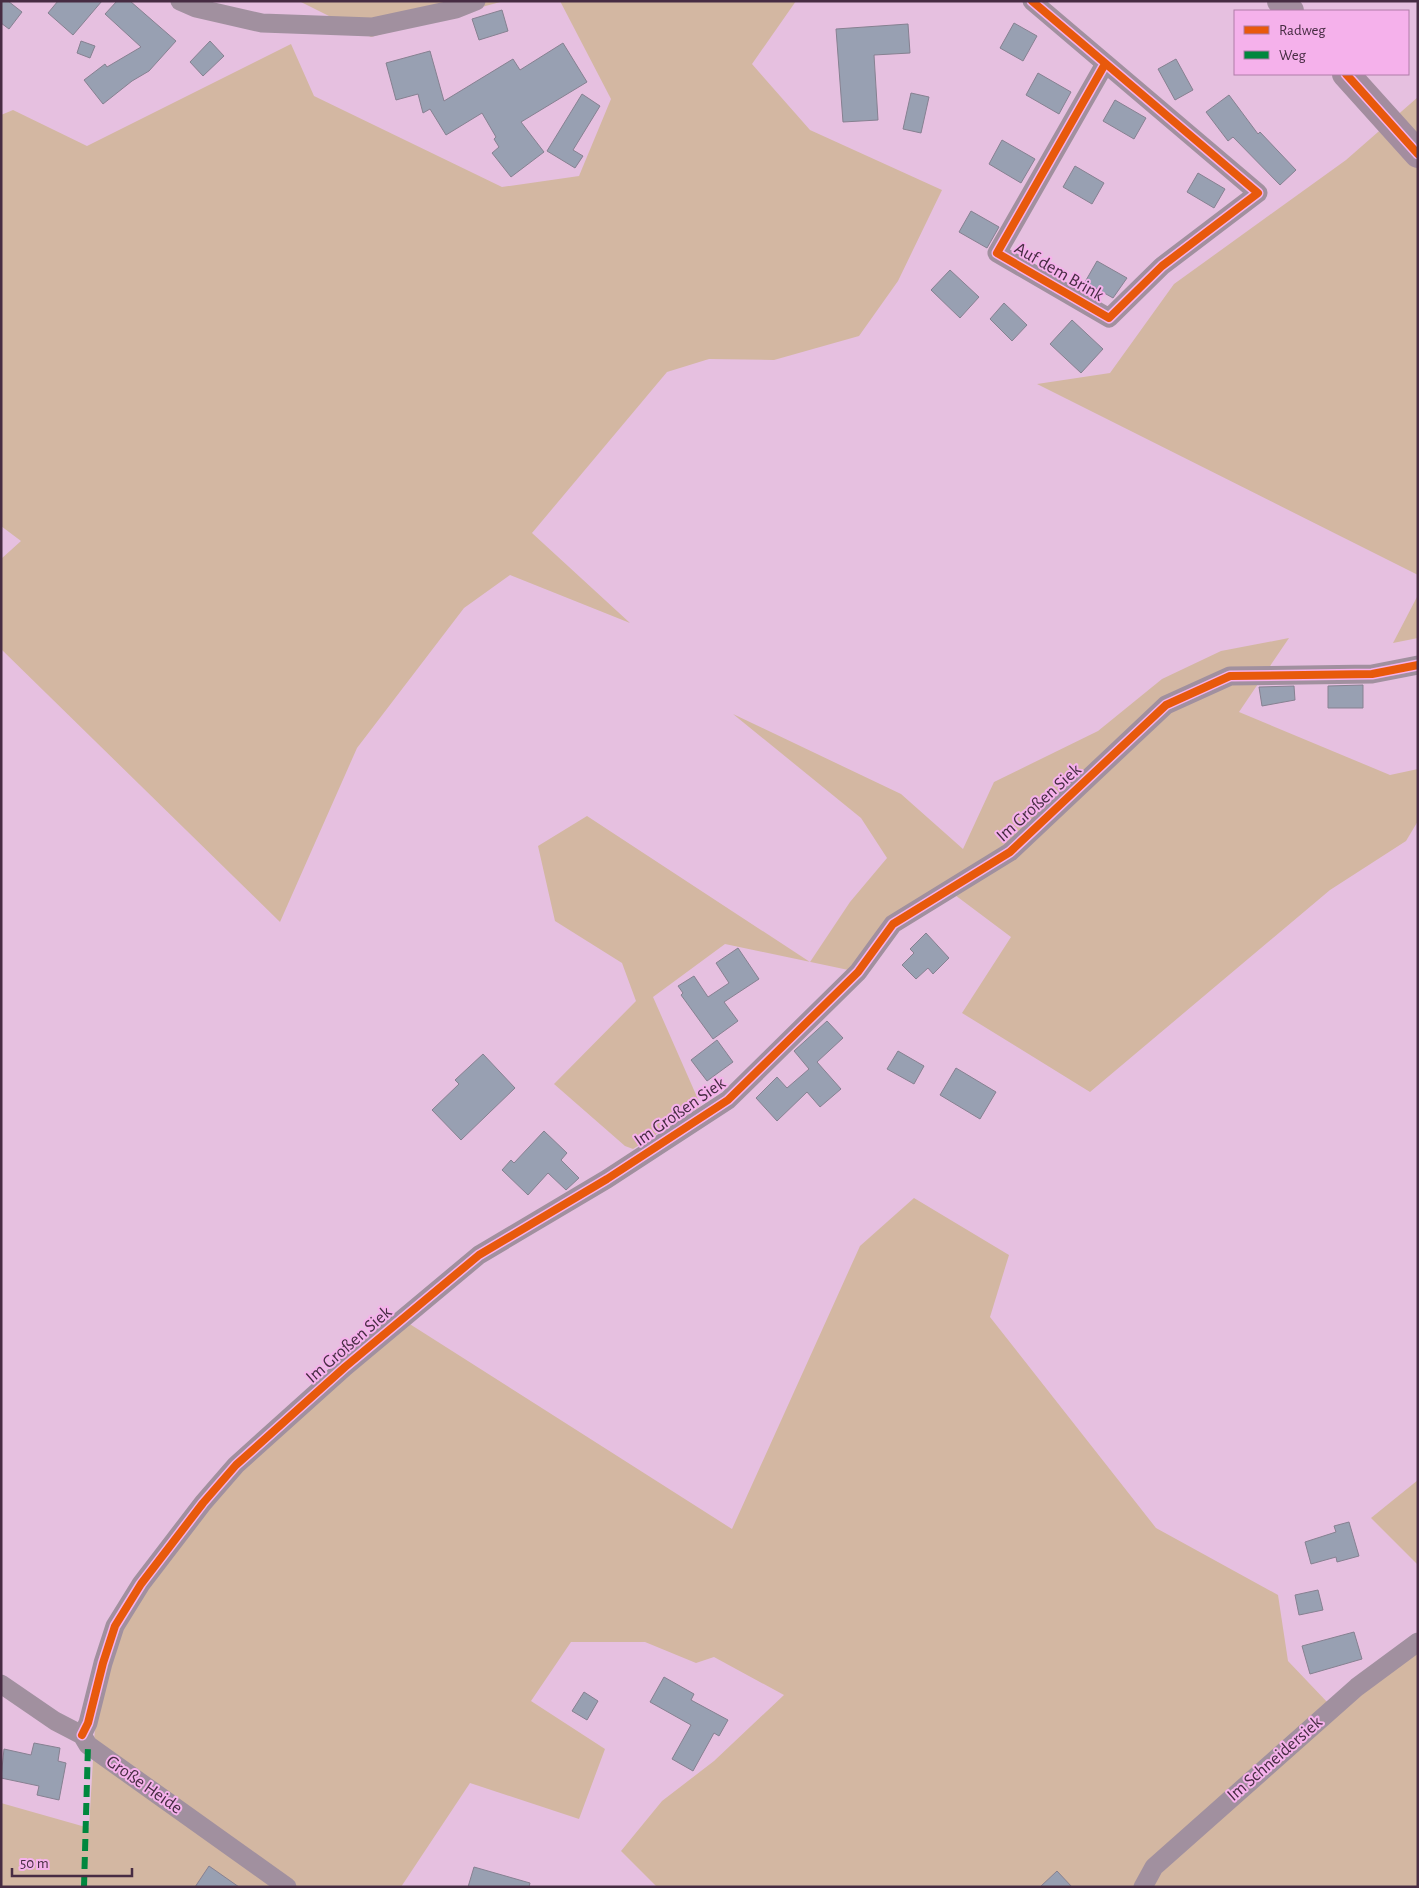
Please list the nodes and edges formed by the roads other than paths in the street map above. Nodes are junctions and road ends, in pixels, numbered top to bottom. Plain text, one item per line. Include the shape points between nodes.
1 (180, 1) edge
2 (476, 1) edge
3 (1032, 1) edge
4 (1105, 64) junction
5 (1347, 75) edge
6 (1418, 154) edge
7 (1418, 665) edge
8 (1418, 1642) edge
9 (1, 1684) edge
10 (82, 1735) junction
11 (287, 1887) edge
12 (1143, 1887) edge

1 - 2 street via 196,8 262,23 372,27 456,9
3 - 4 street, Auf dem Brink
4 - 4 street, Auf dem Brink via 1258,193 1162,266 1109,318 997,253
5 - 6 main road
7 - 10 street, Im Großen Siek via 1372,674 1230,676 1166,705 1010,852 893,924 858,972 728,1100 607,1179 479,1255 345,1367 236,1465 171,1544 126,1606 115,1626
8 - 12 street, Im Schneidersiek via 1356,1687 1154,1867
9 - 10 street, Große Heide via 55,1721
10 - 11 street, Große Heide via 88,1745

